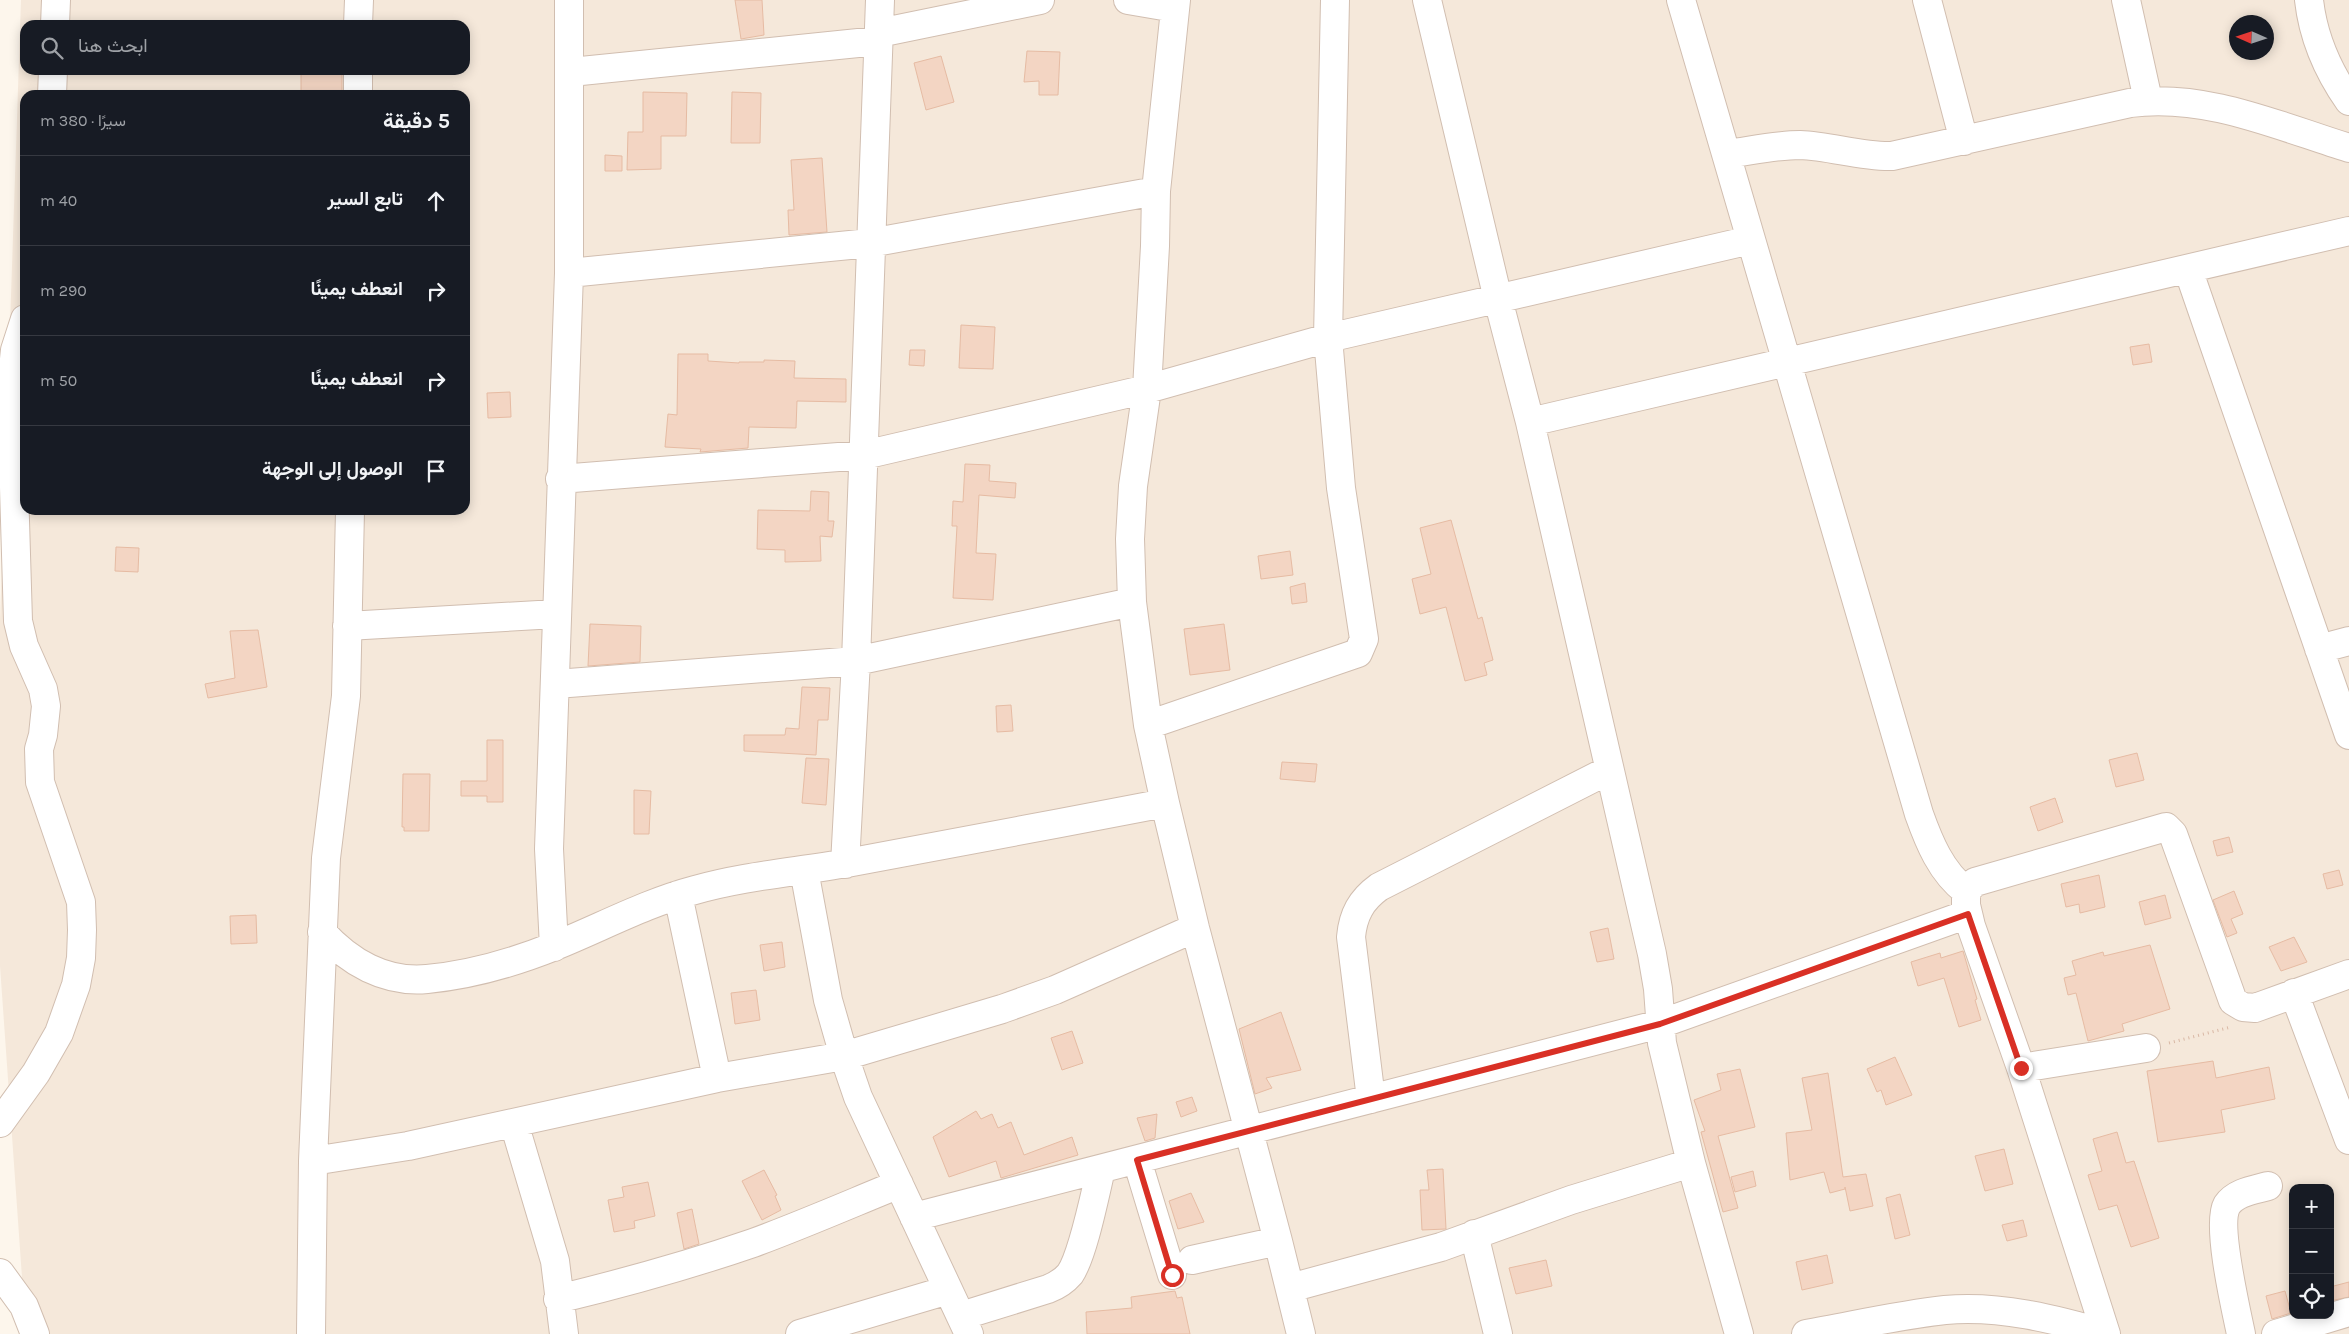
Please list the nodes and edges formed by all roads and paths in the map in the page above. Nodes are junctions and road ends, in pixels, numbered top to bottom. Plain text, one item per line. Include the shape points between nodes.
1 (56, 0) edge
2 (359, 0) edge
3 (569, 0) edge
4 (880, 0) edge
5 (1040, 0) edge
6 (1128, 0) edge
7 (1335, 0) edge
8 (1427, 0) edge
9 (1682, 0) edge
10 (1927, 0) edge
11 (2126, 0) edge
12 (2309, 0) edge
13 (1176, 4) edge
14 (55, 20) edge
15 (358, 20) edge
16 (879, 37) junction
17 (571, 72) junction
18 (53, 75) edge
19 (358, 75) edge
20 (52, 90) edge
21 (358, 90) edge
22 (2148, 100) junction
23 (2349, 101) edge
24 (1964, 141) junction
25 (2349, 148) edge
26 (1726, 154) junction
27 (1156, 192) junction
28 (2349, 231) edge
29 (1751, 240) junction
30 (870, 243) junction
31 (2188, 269) junction
32 (569, 273) junction
33 (1498, 299) junction
34 (20, 333) edge
35 (1328, 338) junction
36 (1786, 362) junction
37 (1147, 389) junction
38 (1530, 422) junction
39 (864, 455) junction
40 (560, 479) junction
41 (350, 515) edge
42 (1132, 602) junction
43 (556, 614) junction
44 (347, 626) junction
45 (2349, 641) edge
46 (2319, 649) junction
47 (856, 660) junction
48 (556, 684) junction
49 (1148, 725) junction
50 (2349, 735) edge
51 (1609, 770) junction
52 (1165, 803) junction
53 (845, 864) junction
54 (804, 870) junction
55 (678, 895) junction
56 (1967, 902) junction
57 (1195, 928) junction
58 (322, 932) junction
59 (554, 946) junction
60 (2349, 974) edge
61 (2294, 993) junction
62 (2256, 1008) junction
63 (1660, 1024) junction
64 (2146, 1048) joint
65 (844, 1056) junction
66 (2021, 1068) junction
67 (717, 1078) junction
68 (1371, 1099) junction
69 (514, 1122) junction
70 (0, 1123) edge
71 (1248, 1131) junction
72 (2349, 1140) edge
73 (1137, 1160) junction
74 (313, 1161) junction
75 (1691, 1163) junction
76 (1101, 1169) junction
77 (898, 1184) junction
78 (2268, 1186) dead end
79 (914, 1217) junction
80 (1474, 1234) junction
81 (1278, 1241) junction
82 (0, 1273) edge
83 (1290, 1288) junction
84 (948, 1290) junction
85 (558, 1299) junction
86 (2349, 1312) edge
87 (965, 1325) edge
88 (1871, 1329) edge
89 (35, 1334) edge
90 (311, 1334) edge
91 (564, 1334) edge
92 (800, 1334) edge
93 (1301, 1334) edge
94 (1498, 1334) edge
95 (1739, 1334) edge
96 (1806, 1334) edge
97 (2106, 1334) edge
98 (2241, 1334) edge
99 (2276, 1334) edge

1 - 14 street
2 - 15 street
3 - 17 street
4 - 16 street
5 - 16 street
6 - 13 street
7 - 35 street
8 - 33 street
9 - 26 street
10 - 24 street
11 - 22 street
12 - 23 street via 2321,48
13 - 27 street
16 - 17 street
16 - 30 street
17 - 32 street
18 - 20 street
19 - 21 street
22 - 24 street
22 - 25 street via 2182,101 2224,108
24 - 26 street via 1892,156 1865,156 1798,145
26 - 29 street
27 - 30 street
27 - 37 street
28 - 31 street
29 - 33 street
29 - 36 street
30 - 32 street
30 - 39 street
31 - 36 street
31 - 46 street
32 - 40 street
33 - 35 street
33 - 38 street
34 - 70 street via 14,350 11,387 18,621 46,706 39,749 40,782 81,902 82,930 76,985 59,1033 36,1073
35 - 37 street
35 - 49 street via 1341,488 1364,632 1362,647 1358,653
36 - 38 street
36 - 56 street via 1919,814 1936,854
37 - 39 street
37 - 42 street via 1130,538
38 - 51 street
39 - 40 street
39 - 47 street
40 - 43 street
41 - 44 street
42 - 47 street
42 - 49 street
43 - 44 street
43 - 48 street
44 - 58 street via 346,696 326,858
45 - 46 street
46 - 50 street
47 - 48 street
47 - 53 street
48 - 59 street via 549,849
49 - 52 street
51 - 63 street via 1656,971
51 - 68 street via 1379,887 1364,900 1354,917 1351,937
52 - 53 street
52 - 57 street
53 - 54 street
54 - 55 street via 734,880
54 - 65 street via 828,1000
55 - 59 street
55 - 67 street
56 - 62 street via 1975,882 2166,827 2173,834 2233,1001 2243,1007
56 - 63 street
56 - 66 street
57 - 65 street via 1055,990
57 - 71 street
58 - 59 street via 359,964 408,979 470,972
58 - 74 street
60 - 61 street
61 - 62 street
61 - 72 street
62 - 64 path via 2226,1030
63 - 68 street
63 - 75 street
64 - 66 street
65 - 67 street
65 - 77 street via 858,1097
66 - 97 street
67 - 69 street
68 - 71 street
69 - 74 street via 408,1146
69 - 85 street via 555,1261
71 - 73 street
71 - 81 street
73 - 76 street
73 - 81 street via 1182,1267
74 - 90 street
75 - 80 street
75 - 95 street
76 - 79 street
76 - 87 street via 1076,1261 1068,1276 1048,1289
77 - 79 street
77 - 85 street via 800,1225 707,1258
78 - 98 street via 2238,1195 2225,1211 2228,1265
79 - 84 street
80 - 83 street via 1395,1261
80 - 94 street
81 - 83 street
82 - 89 street via 24,1306
83 - 93 street
84 - 87 street
84 - 92 street
85 - 91 street
86 - 99 street
88 - 96 street
88 - 97 street via 1946,1310 1976,1310 2037,1316

